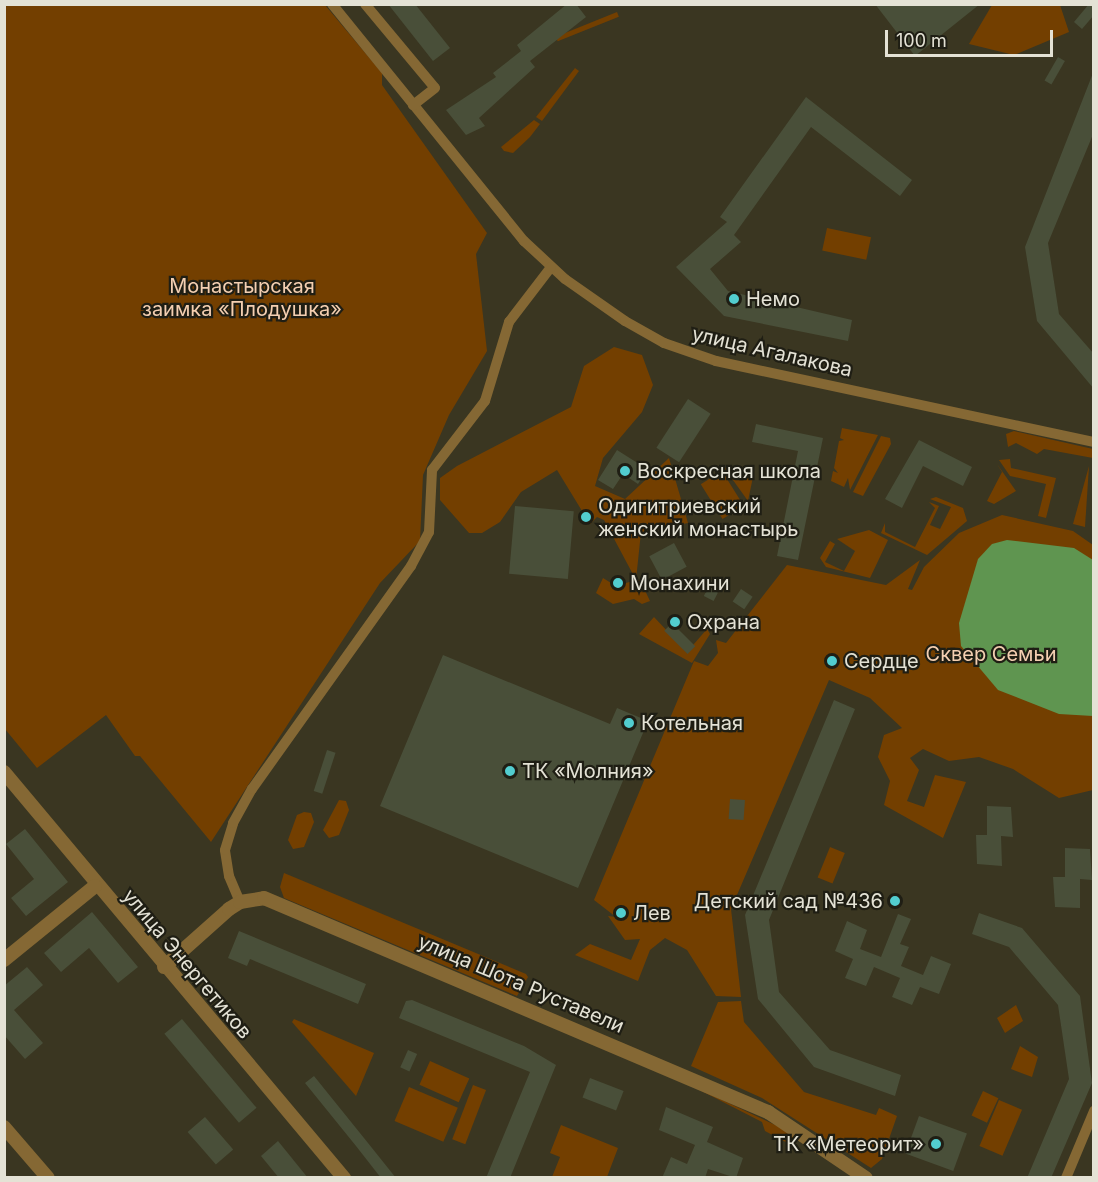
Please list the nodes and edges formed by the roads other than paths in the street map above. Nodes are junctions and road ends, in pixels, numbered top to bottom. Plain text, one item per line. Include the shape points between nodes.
1 (333, 4) edge
2 (365, 4) edge
3 (413, 105) junction
4 (551, 267) junction
5 (1094, 442) edge
6 (4, 772) edge
7 (95, 886) junction
8 (240, 902) junction
9 (4, 960) edge
10 (164, 967) junction
11 (1094, 1111) edge
12 (4, 1127) edge
13 (48, 1178) edge
14 (344, 1178) edge
15 (866, 1178) edge
16 (1066, 1178) edge

1 - 3 street, улица Агалакова
2 - 3 street via 435,88
3 - 4 street, улица Агалакова via 509,224
4 - 5 street, улица Агалакова via 625,321 698,356
4 - 8 street via 509,322 485,401 432,470 429,532 411,566 264,771 233,823 225,850
6 - 7 street, улица Энергетиков
7 - 9 street
7 - 10 street, улица Энергетиков
8 - 10 street
8 - 15 street, улица Шота Руставели via 264,898 277,902 678,1072 794,1126
10 - 14 street, улица Энергетиков
11 - 16 street
12 - 13 street

